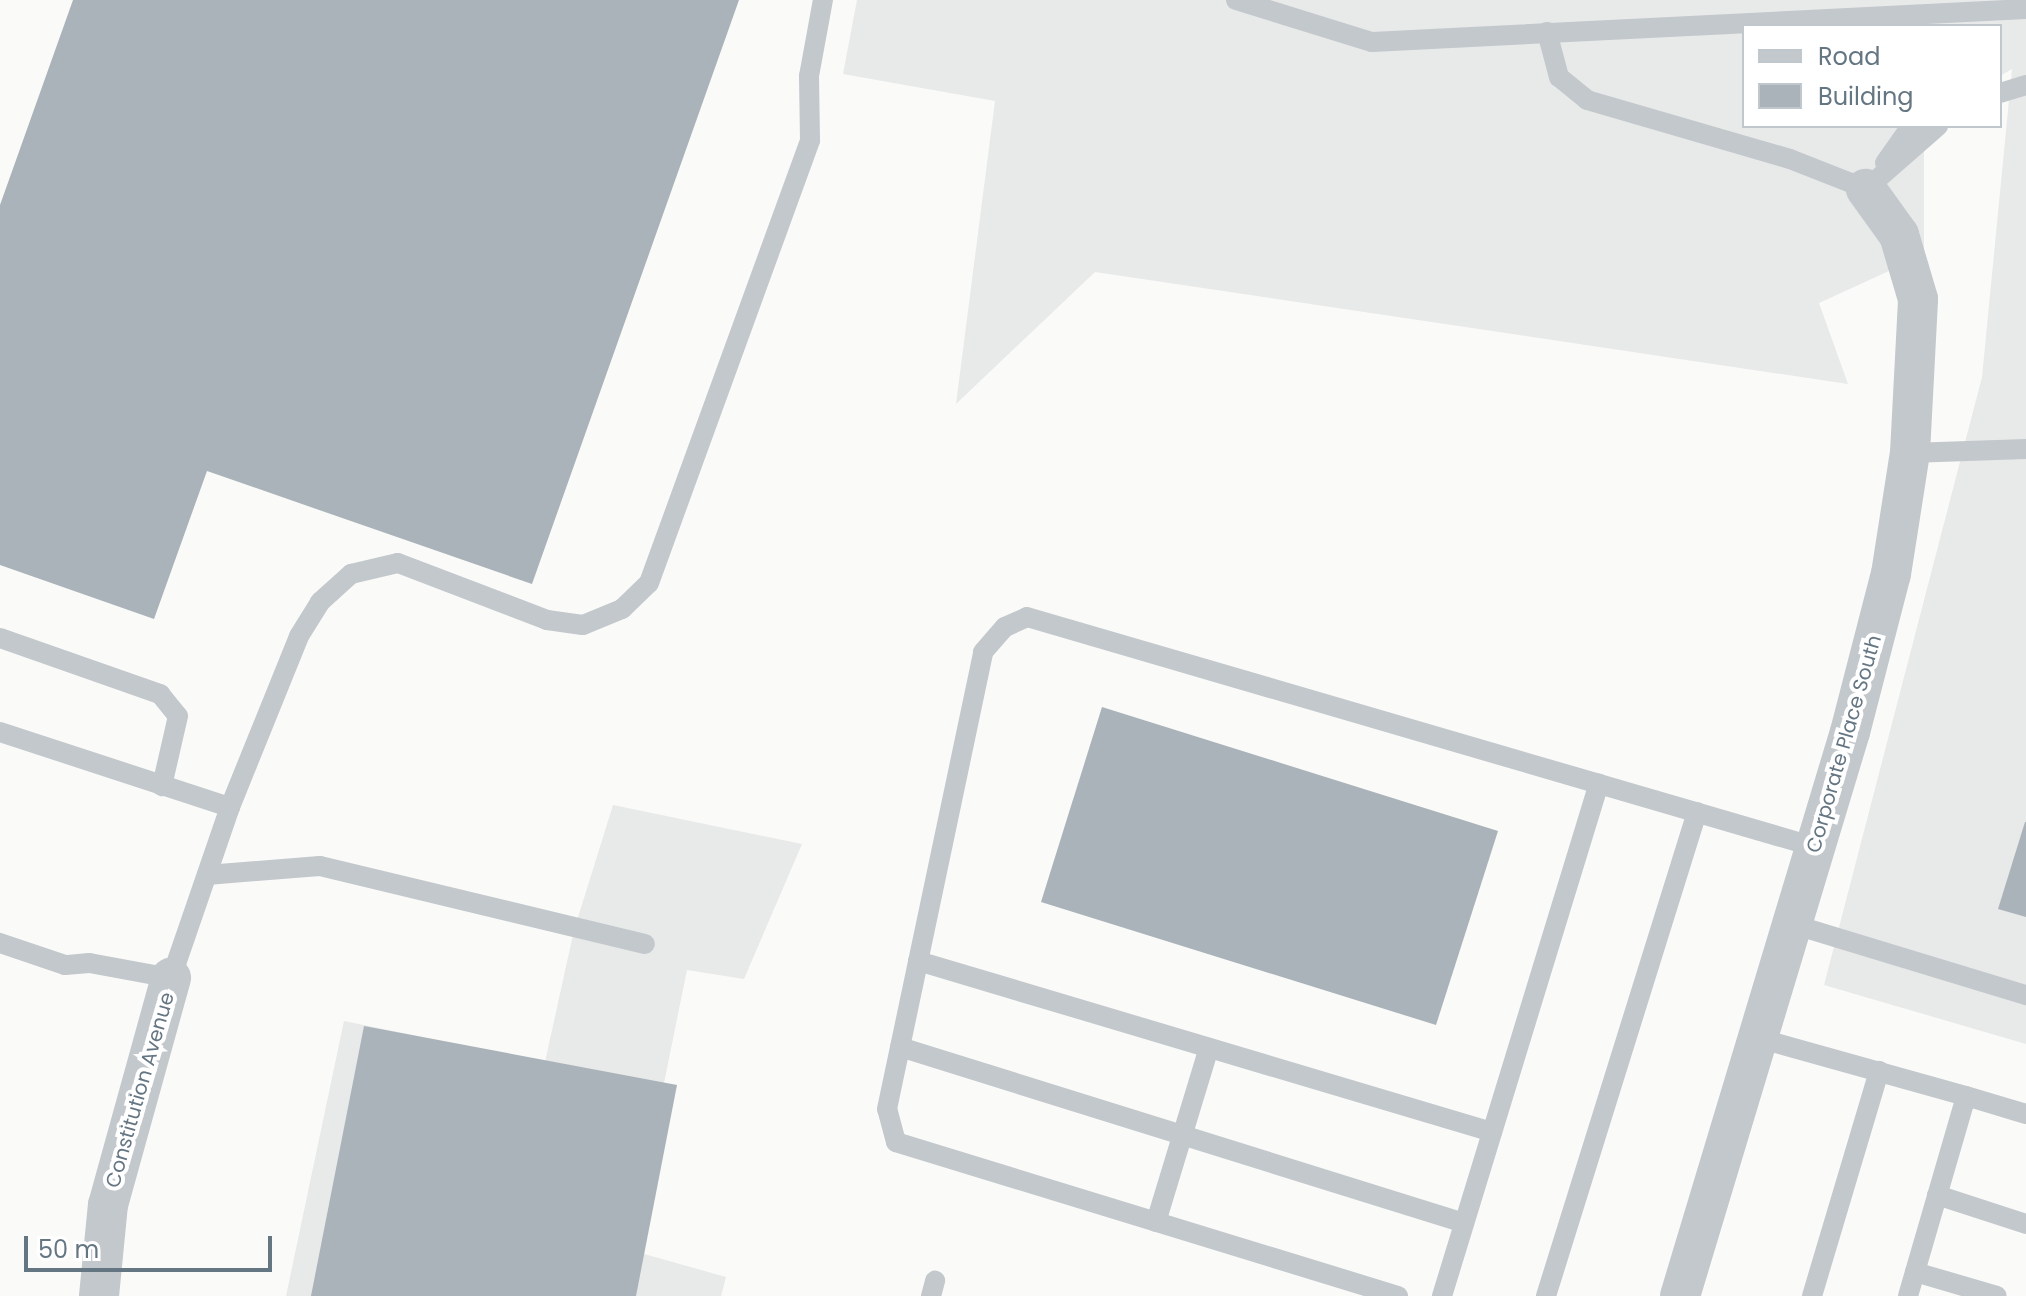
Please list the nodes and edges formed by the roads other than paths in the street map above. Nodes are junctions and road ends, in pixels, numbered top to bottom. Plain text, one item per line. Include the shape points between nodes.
1 (823, 0) edge
2 (1236, 0) edge
3 (2026, 9) edge
4 (2005, 10) junction
5 (1993, 24) edge
6 (1547, 32) junction
7 (2026, 85) edge
8 (2002, 92) edge
9 (1910, 128) edge
10 (1936, 128) edge
11 (1866, 189) junction
12 (2026, 449) edge
13 (1910, 453) junction
14 (0, 638) edge
15 (0, 732) edge
16 (1599, 783) junction
17 (162, 786) junction
18 (230, 807) junction
19 (1697, 812) junction
20 (1815, 847) junction
21 (207, 875) junction
22 (1792, 924) junction
23 (0, 943) edge
24 (645, 944) dead end
25 (918, 961) junction
26 (171, 978) junction
27 (2026, 995) edge
28 (1758, 1038) junction
29 (900, 1047) junction
30 (1209, 1048) junction
31 (1879, 1071) junction
32 (1966, 1096) junction
33 (2026, 1114) edge
34 (1492, 1132) junction
35 (1182, 1135) junction
36 (1937, 1195) junction
37 (1156, 1222) junction
38 (1464, 1223) junction
39 (2026, 1224) edge
40 (1915, 1272) junction
41 (99, 1296) edge
42 (1398, 1296) edge
43 (1442, 1296) edge
44 (1546, 1296) edge
45 (1680, 1296) edge
46 (1812, 1296) edge
47 (1908, 1296) edge
48 (1997, 1296) edge

1 - 18 lane via 809,76 810,140 649,583 622,609 583,625 547,620 398,563 351,574 320,602 299,636
2 - 6 lane via 1372,42
3 - 4 lane
4 - 5 lane
4 - 6 lane
6 - 11 lane via 1559,77 1587,100 1790,159
7 - 8 lane
9 - 11 lane
10 - 11 lane
11 - 13 street, Corporate Place South via 1899,235 1918,299
12 - 13 lane
13 - 20 street, Corporate Place South via 1891,574
14 - 17 lane via 160,694 178,716
15 - 17 lane
16 - 19 lane
16 - 25 lane via 1027,617 1005,627 983,652
16 - 34 lane
17 - 18 lane
18 - 21 lane
19 - 20 lane
19 - 44 lane
20 - 22 street, Corporate Place South
21 - 24 lane via 320,866
21 - 26 lane
22 - 27 lane
22 - 28 street, Corporate Place South
23 - 26 lane via 65,965 89,963
25 - 29 lane
25 - 30 lane
26 - 41 street, Constitution Avenue via 108,1205
28 - 31 lane
28 - 45 street, Corporate Place South
29 - 35 lane
29 - 37 lane via 887,1109 896,1142
30 - 34 lane
30 - 35 lane
31 - 32 lane
31 - 46 lane
32 - 33 lane
32 - 36 lane
34 - 38 lane
35 - 37 lane
35 - 38 lane
36 - 39 lane
36 - 40 lane
37 - 42 lane
38 - 43 lane
40 - 47 lane
40 - 48 lane

